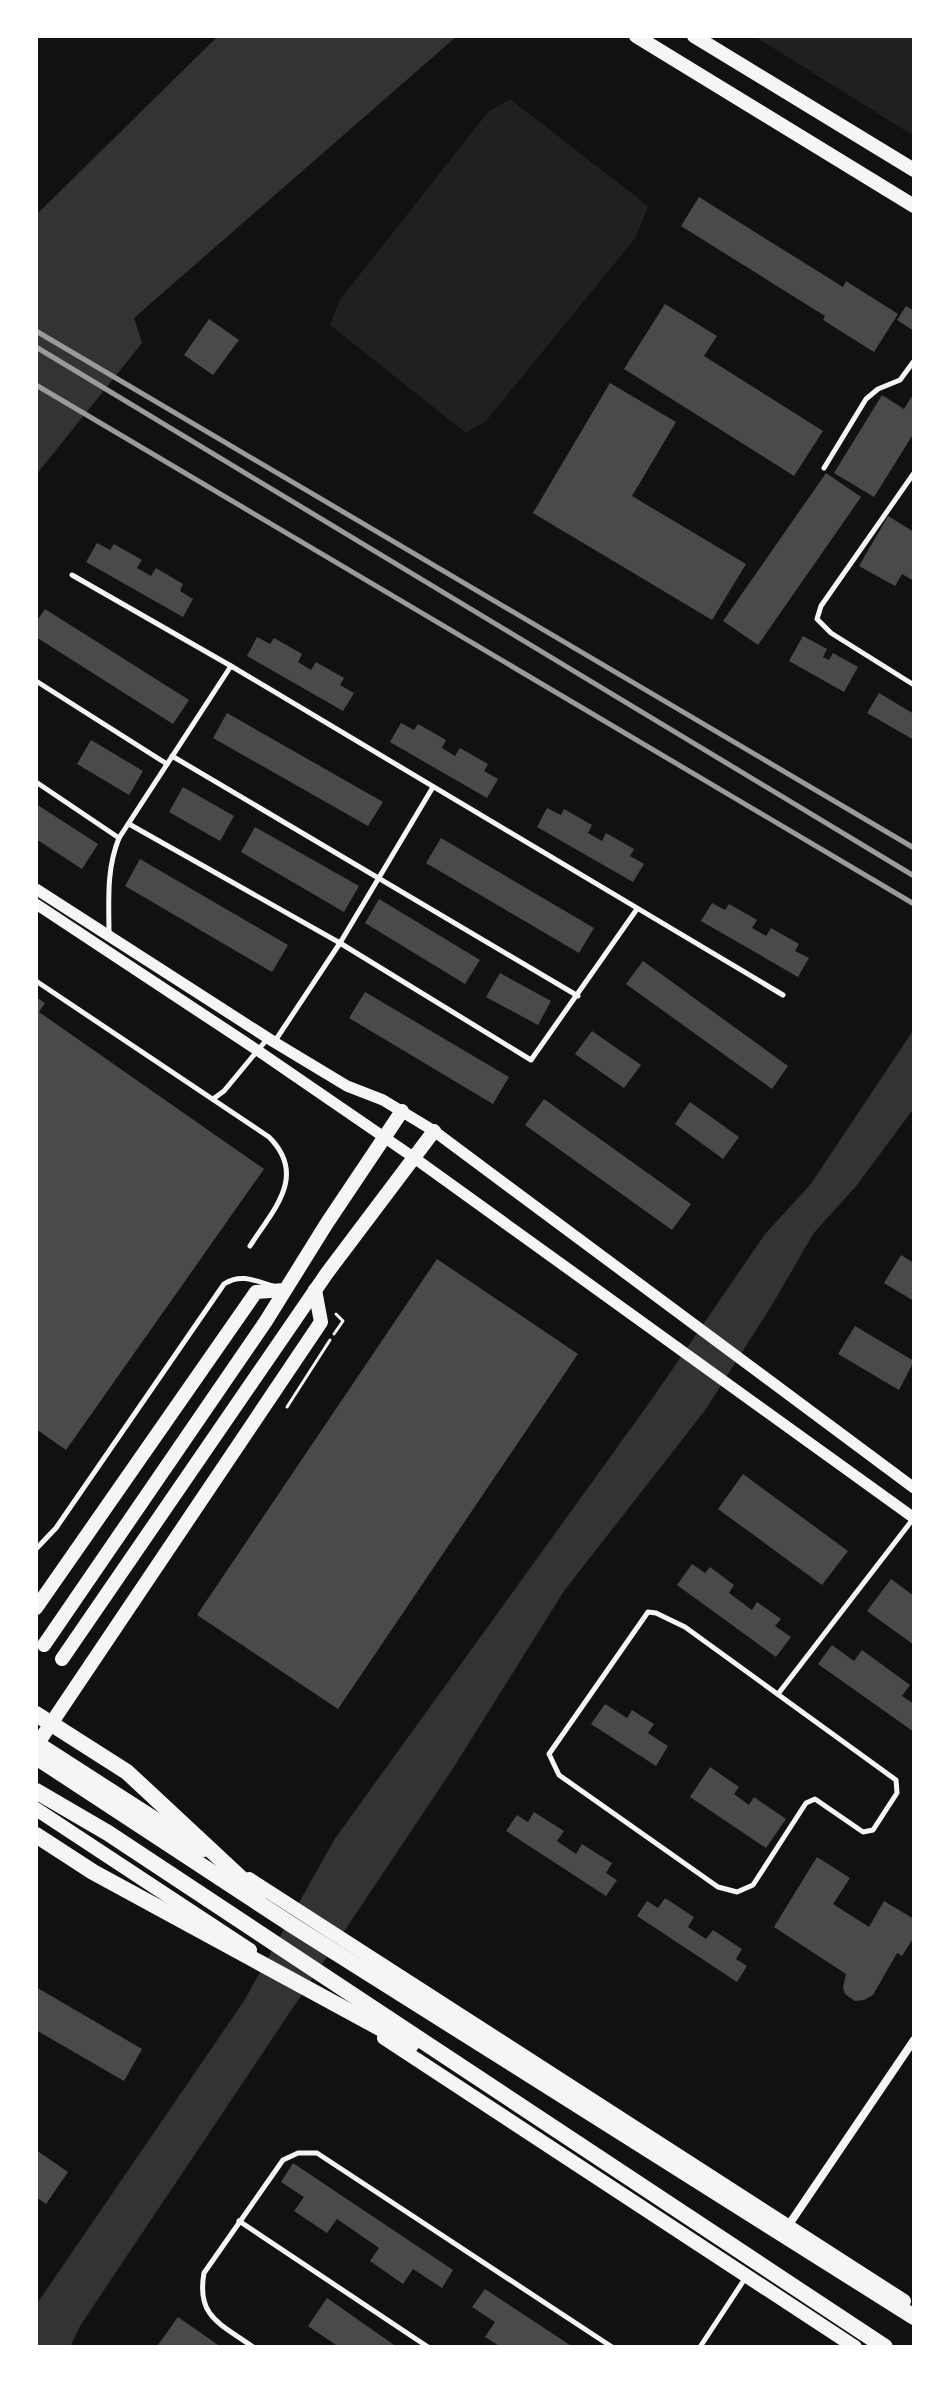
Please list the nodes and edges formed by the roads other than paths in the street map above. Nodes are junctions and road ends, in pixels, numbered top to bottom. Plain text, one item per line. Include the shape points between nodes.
1 (636, 36) edge
2 (694, 36) edge
3 (914, 170) edge
4 (914, 206) edge
5 (914, 361) edge
6 (824, 468) dead end
7 (914, 473) edge
8 (72, 575) dead end
9 (231, 666) junction
10 (36, 681) edge
11 (914, 685) edge
12 (172, 756) junction
13 (167, 764) junction
14 (36, 782) edge
15 (433, 787) junction
16 (129, 824) junction
17 (119, 838) junction
18 (378, 878) junction
19 (36, 889) edge
20 (36, 904) edge
21 (637, 908) junction
22 (109, 936) junction
23 (340, 943) junction
24 (36, 981) edge
25 (783, 995) dead end
26 (578, 996) junction
27 (271, 1040) junction
28 (257, 1050) junction
29 (213, 1099) junction
30 (402, 1111) junction
31 (434, 1131) junction
32 (384, 1137) junction
33 (413, 1157) junction
34 (250, 1246) dead end
35 (285, 1290) junction
36 (315, 1290) junction
37 (914, 1488) edge
38 (914, 1518) edge
39 (36, 1549) edge
40 (36, 1608) edge
41 (44, 1645) dead end
42 (62, 1659) dead end
43 (778, 1694) junction
44 (36, 1714) edge
45 (37, 1747) edge
46 (36, 1791) edge
47 (36, 1809) edge
48 (36, 1835) edge
49 (292, 1925) junction
50 (914, 2040) edge
51 (506, 2097) junction
52 (239, 2221) junction
53 (788, 2226) junction
54 (747, 2276) junction
55 (914, 2308) edge
56 (914, 2317) edge
57 (253, 2347) edge
58 (428, 2347) edge
59 (612, 2347) edge
60 (700, 2347) edge
61 (855, 2347) edge
62 (885, 2347) edge

1 - 4 main road
2 - 3 main road
5 - 6 lane via 900,380 866,399
7 - 11 lane via 817,619
8 - 9 lane
9 - 12 lane
9 - 15 lane
10 - 13 lane
12 - 13 lane
12 - 18 lane
13 - 16 lane
14 - 17 lane
15 - 18 lane
15 - 21 lane
16 - 17 lane
16 - 23 lane
17 - 22 lane via 108,881
18 - 23 lane
18 - 26 lane
19 - 22 street
20 - 28 street
21 - 25 lane
21 - 26 lane
22 - 27 street
23 - 26 lane via 531,1060
23 - 27 lane
24 - 29 lane
27 - 28 lane
27 - 30 street via 347,1086
28 - 29 lane
28 - 32 street
29 - 34 lane via 282,1149 287,1168 280,1202
30 - 31 street
30 - 32 main road
31 - 33 main road
31 - 37 street
32 - 33 street
32 - 35 main road
33 - 36 main road
33 - 38 street
35 - 39 lane via 246,1278 224,1284 56,1528
35 - 40 main road via 256,1292
35 - 41 main road
36 - 42 main road
36 - 45 main road via 321,1322
38 - 43 lane
43 - 43 lane via 896,1780 897,1793 873,1830 863,1832 815,1799 806,1803 753,1885 737,1892 718,1887 559,1775 549,1754 648,1612 685,1627
44 - 49 highway via 127,1772
45 - 49 highway
45 - 53 main road
46 - 51 highway via 108,1833
47 - 54 main road
48 - 51 highway via 93,1872
49 - 56 highway
50 - 53 street
51 - 62 highway
52 - 57 lane via 204,2273 201,2292 210,2317
52 - 58 lane
52 - 59 lane via 283,2160 317,2153
53 - 55 main road
54 - 60 lane
54 - 61 main road

